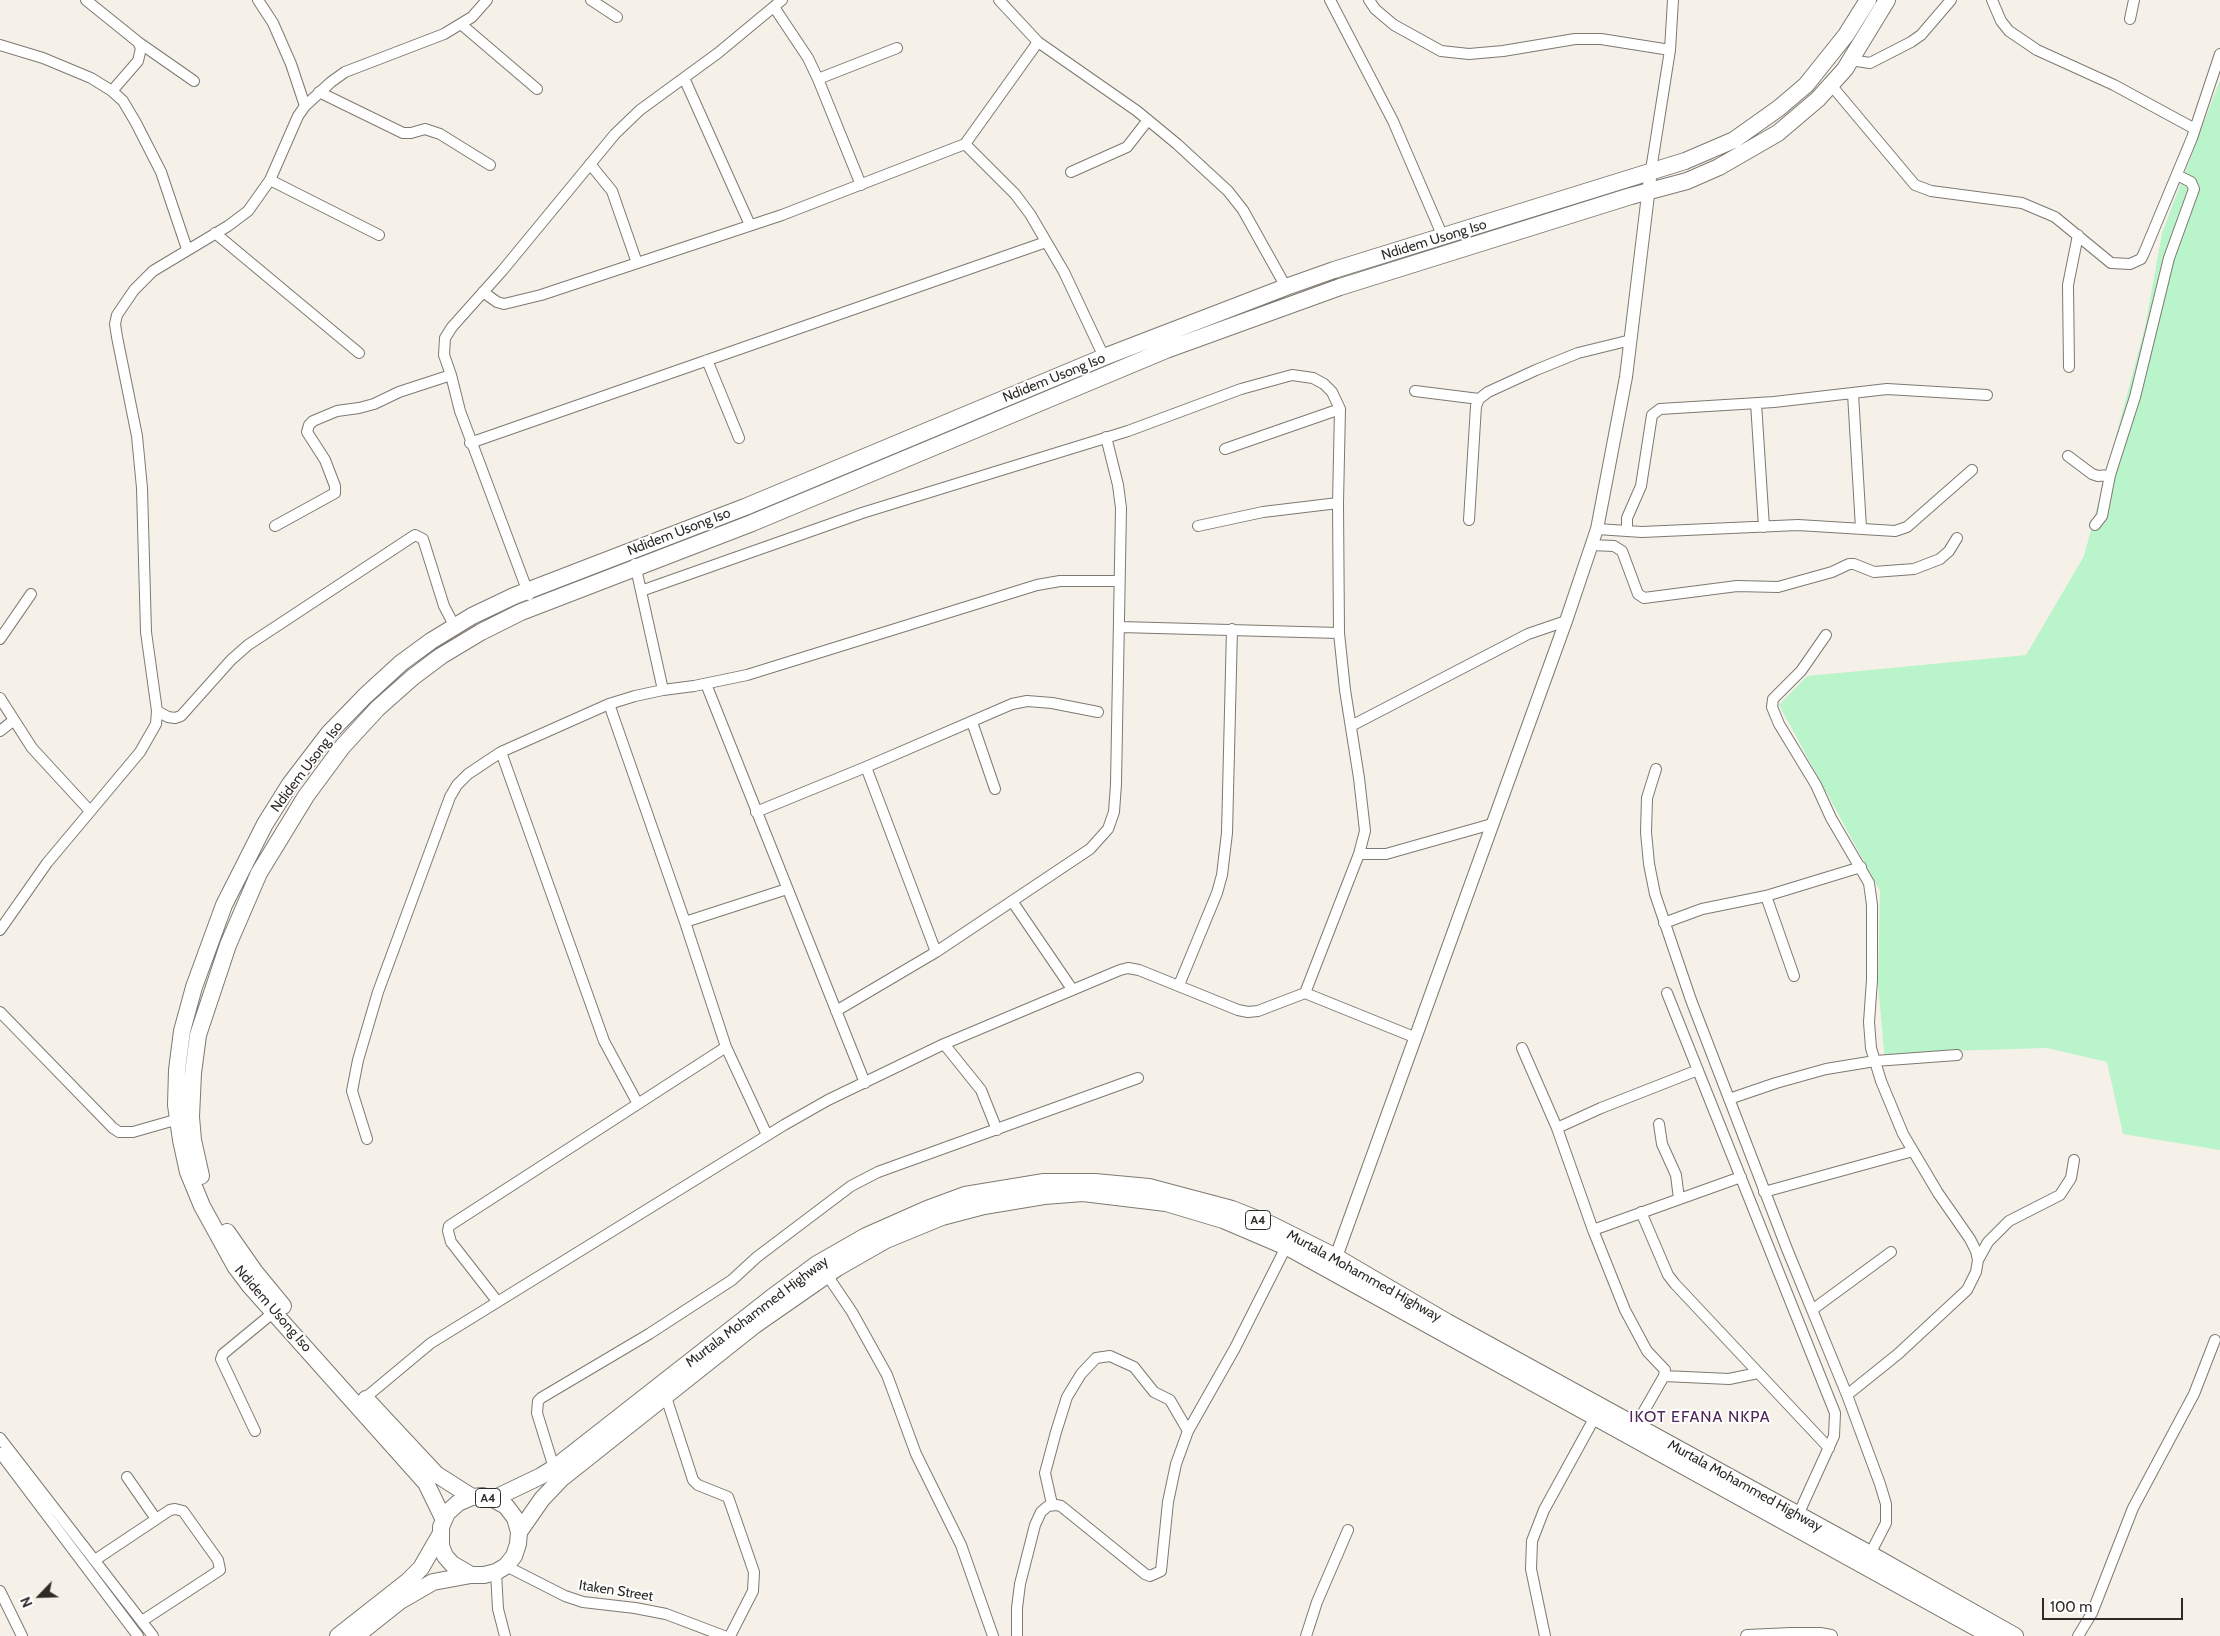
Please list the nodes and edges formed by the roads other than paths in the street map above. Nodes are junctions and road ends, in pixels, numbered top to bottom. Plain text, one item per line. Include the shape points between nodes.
1 (86, 0) edge
2 (258, 0) edge
3 (487, 0) edge
4 (591, 0) edge
5 (782, 0) edge
6 (1000, 0) edge
7 (1330, 0) edge
8 (1369, 0) edge
9 (1673, 0) edge
10 (1868, 0) edge
11 (1887, 0) edge
12 (1951, 0) edge
13 (1992, 0) edge
14 (2134, 0) edge
15 (774, 7) junction
16 (617, 17) dead end
17 (2130, 19) dead end
18 (462, 25) junction
19 (138, 42) junction
20 (1038, 42) junction
21 (0, 45) edge
22 (897, 48) dead end
23 (1670, 50) junction
24 (2220, 54) edge
25 (1850, 60) junction
26 (684, 78) junction
27 (818, 79) junction
28 (194, 81) dead end
29 (1831, 85) junction
30 (537, 88) dead end
31 (112, 91) junction
32 (319, 92) junction
33 (305, 106) junction
34 (1148, 120) junction
35 (2195, 129) junction
36 (965, 144) junction
37 (590, 164) junction
38 (490, 165) dead end
39 (1651, 170) junction
40 (1071, 172) dead end
41 (2177, 175) junction
42 (270, 180) junction
43 (861, 184) junction
44 (1649, 192) junction
45 (750, 225) junction
46 (215, 233) junction
47 (378, 235) dead end
48 (2078, 236) junction
49 (1444, 237) junction
50 (1046, 242) junction
51 (187, 249) junction
52 (637, 263) junction
53 (1286, 288) junction
54 (483, 292) junction
55 (1631, 340) junction
56 (359, 353) dead end
57 (1104, 357) junction
58 (707, 360) junction
59 (2069, 367) dead end
60 (451, 375) junction
61 (1415, 391) dead end
62 (1853, 394) junction
63 (1987, 395) dead end
64 (1479, 399) junction
65 (1756, 403) junction
66 (1340, 409) junction
67 (1106, 437) junction
68 (739, 438) dead end
69 (470, 443) junction
70 (1225, 449) dead end
71 (2068, 456) dead end
72 (1972, 470) dead end
73 (2110, 475) junction
74 (1338, 504) junction
75 (1469, 520) dead end
76 (2095, 525) dead end
77 (275, 526) dead end
78 (1198, 526) dead end
79 (1764, 527) junction
80 (1861, 528) junction
81 (1596, 529) junction
82 (1626, 531) junction
83 (1957, 538) dead end
84 (1591, 545) junction
85 (632, 550) junction
86 (635, 568) junction
87 (1119, 581) junction
88 (527, 591) junction
89 (641, 592) junction
90 (31, 594) dead end
91 (533, 608) junction
92 (472, 616) junction
93 (1566, 621) junction
94 (455, 627) junction
95 (1120, 627) junction
96 (1232, 629) junction
97 (481, 632) junction
98 (1339, 633) junction
99 (1826, 635) dead end
100 (0, 639) edge
101 (706, 684) junction
102 (663, 690) junction
103 (0, 698) edge
104 (608, 704) junction
105 (156, 711) junction
106 (1098, 712) dead end
107 (14, 720) junction
108 (972, 722) junction
109 (1351, 726) junction
110 (0, 731) edge
111 (501, 752) junction
112 (866, 767) junction
113 (1656, 769) dead end
114 (301, 770) junction
115 (995, 789) dead end
116 (306, 796) junction
117 (90, 811) junction
118 (756, 812) junction
119 (1492, 824) junction
120 (1359, 854) junction
121 (1861, 867) junction
122 (233, 885) junction
123 (787, 889) junction
124 (1766, 896) junction
125 (1012, 901) junction
126 (238, 920) junction
127 (685, 922) junction
128 (1664, 923) junction
129 (0, 930) edge
130 (936, 952) junction
131 (1794, 976) dead end
132 (1179, 985) junction
133 (1072, 989) junction
134 (1305, 993) junction
135 (1667, 994) dead end
136 (0, 1012) edge
137 (836, 1012) junction
138 (1414, 1037) junction
139 (944, 1044) junction
140 (726, 1047) junction
141 (1522, 1048) dead end
142 (1957, 1055) dead end
143 (1875, 1061) junction
144 (1698, 1070) junction
145 (185, 1072) junction
146 (1138, 1078) dead end
147 (865, 1083) junction
148 (1729, 1099) junction
149 (638, 1104) junction
150 (184, 1118) junction
151 (1659, 1124) dead end
152 (1557, 1128) junction
153 (997, 1130) junction
154 (767, 1135) junction
155 (367, 1139) dead end
156 (1913, 1151) junction
157 (2074, 1160) dead end
158 (1740, 1177) junction
159 (1764, 1192) junction
160 (1680, 1199) junction
161 (1641, 1212) junction
162 (1594, 1230) junction
163 (1286, 1247) junction
164 (1892, 1252) dead end
165 (1336, 1257) junction
166 (1978, 1260) junction
167 (827, 1275) junction
168 (497, 1301) junction
169 (1812, 1310) junction
170 (274, 1312) junction
171 (2215, 1340) dead end
172 (1758, 1373) junction
173 (1664, 1376) junction
174 (1847, 1395) junction
175 (666, 1397) junction
176 (365, 1398) junction
177 (1595, 1417) junction
178 (1636, 1426) junction
179 (255, 1430) dead end
180 (1188, 1431) junction
181 (0, 1438) edge
182 (1828, 1448) junction
183 (0, 1453) edge
184 (554, 1468) junction
185 (127, 1477) dead end
186 (472, 1497) junction
187 (493, 1499) junction
188 (1052, 1504) junction
189 (1798, 1514) junction
190 (156, 1519) junction
191 (442, 1527) junction
192 (1348, 1530) dead end
193 (519, 1532) junction
194 (1870, 1554) junction
195 (95, 1560) junction
196 (501, 1569) junction
197 (471, 1575) junction
198 (0, 1591) edge
199 (142, 1621) junction
200 (21, 1636) edge
201 (138, 1636) edge
202 (153, 1636) edge
203 (338, 1636) edge
204 (356, 1636) edge
205 (505, 1636) edge
206 (724, 1636) edge
207 (730, 1636) edge
208 (993, 1636) edge
209 (1017, 1636) edge
210 (1306, 1636) edge
211 (1545, 1636) edge
212 (1747, 1636) edge
213 (1831, 1636) edge
214 (1991, 1636) edge
215 (2015, 1636) edge
216 (2078, 1636) edge

1 - 19 street
2 - 33 street via 273,23
3 - 18 street
4 - 16 street
5 - 15 street
6 - 20 street
7 - 49 street via 1393,121
8 - 23 street via 1394,25 1441,51 1469,54 1504,51 1575,39 1601,39
9 - 23 street
10 - 39 highway, Ndidem Usong Iso via 1824,64 1779,108 1734,140 1706,154
11 - 25 highway, Ndidem Usong Iso
12 - 25 street via 1911,42 1870,63
13 - 35 street via 2010,31 2037,50 2114,85
14 - 17 street
15 - 26 street
15 - 27 street
18 - 30 street
18 - 32 street via 409,49 345,72
19 - 28 street
19 - 31 street via 141,52 138,61
20 - 34 street
20 - 36 street
21 - 31 street via 44,58 91,78
22 - 27 street
23 - 39 street
24 - 35 street
25 - 29 highway, Ndidem Usong Iso
26 - 37 street via 640,110
26 - 45 street
27 - 43 street
29 - 44 highway, Ndidem Usong Iso via 1778,134 1754,149 1687,181
29 - 48 street via 1915,185 1931,191 2022,203 2055,217
31 - 51 street via 129,109 161,172
32 - 33 street
32 - 38 street via 402,132 425,129 440,134
33 - 42 street
34 - 40 street via 1127,147
34 - 53 street via 1228,191 1243,210
35 - 41 street
36 - 43 street
36 - 50 street via 1015,194
37 - 52 street via 612,191
37 - 54 street
39 - 44 street
39 - 49 highway, Ndidem Usong Iso
41 - 48 street via 2144,253 2137,262 2111,263
41 - 73 street via 2191,182 2194,189 2169,258 2135,397
42 - 46 street via 248,211
42 - 47 street
43 - 45 street
44 - 55 street
44 - 86 highway, Ndidem Usong Iso via 1340,287 1166,350 752,523
45 - 52 street
46 - 51 street
46 - 56 street
48 - 59 street via 2068,285
49 - 53 highway, Ndidem Usong Iso
50 - 57 street via 1064,272
50 - 58 street
51 - 105 street via 153,271 134,290 117,315 115,324 137,436 142,488 146,632
52 - 54 street via 510,304 497,302
53 - 57 highway, Ndidem Usong Iso
54 - 60 street via 445,338 444,355
55 - 64 street via 1578,353 1488,392
55 - 81 street
57 - 85 highway, Ndidem Usong Iso via 745,507
58 - 68 street
58 - 69 street
60 - 69 street
60 - 77 street via 374,404 337,410 308,426 307,432 324,460 335,493
61 - 64 street
62 - 63 street via 1888,389
62 - 65 street
62 - 80 street
64 - 75 street
65 - 79 street
65 - 82 street via 1666,407 1656,411 1650,422 1641,486 1626,518
66 - 67 street via 1324,384 1313,378 1292,375 1241,389
66 - 70 street
66 - 74 street
67 - 87 street via 1121,502
67 - 89 street via 862,513
69 - 88 street
71 - 73 street via 2092,474
72 - 80 street via 1907,527 1895,531
73 - 76 street via 2102,516
74 - 78 street via 1263,512
74 - 98 street
79 - 80 street
79 - 82 street
81 - 82 street
81 - 84 street
83 - 84 street via 1940,559 1914,569 1874,572 1849,564 1778,587 1738,586 1644,598 1638,594 1622,551 1614,546
84 - 93 street
85 - 86 street
85 - 88 highway, Ndidem Usong Iso
86 - 89 street
86 - 91 highway, Ndidem Usong Iso
87 - 95 street
87 - 101 street via 1060,581 1037,585 775,666
88 - 91 street
88 - 92 highway, Ndidem Usong Iso
89 - 102 street
90 - 100 street
91 - 97 highway, Ndidem Usong Iso
92 - 94 highway, Ndidem Usong Iso
92 - 97 highway
93 - 109 street via 1528,634
93 - 119 street
94 - 105 street via 444,606 423,538 415,535 248,645 181,716 168,717
94 - 114 highway, Ndidem Usong Iso via 402,663 366,696
95 - 96 street
95 - 125 street via 1116,784 1114,812 1108,828 1090,849
96 - 98 street
96 - 132 street via 1227,833 1222,875
97 - 116 highway, Ndidem Usong Iso via 441,656 378,708 343,746
98 - 109 street
99 - 121 street via 1800,671 1773,699 1772,707
101 - 102 street
101 - 118 street
102 - 104 street
103 - 107 street
104 - 111 street
104 - 127 street
105 - 117 street via 153,732 140,752
106 - 108 street via 1027,700
107 - 110 street
107 - 117 street via 32,748
108 - 112 street
108 - 115 street
109 - 120 street via 1365,817
111 - 149 street via 604,1042
111 - 155 street via 468,774 450,797 378,992 352,1092
112 - 118 street
112 - 130 street
113 - 128 street via 1647,798 1646,832 1650,871
114 - 116 highway
114 - 122 highway, Ndidem Usong Iso via 265,824
116 - 126 highway, Ndidem Usong Iso via 259,873
117 - 129 street via 47,863
118 - 123 street
119 - 120 street via 1386,854
119 - 138 street
120 - 134 street
121 - 124 street
121 - 143 street via 1871,891 1869,1022
122 - 126 highway
122 - 145 highway, Ndidem Usong Iso via 194,987 182,1031
123 - 127 street
123 - 137 street
124 - 128 street via 1718,905
124 - 131 street
125 - 130 street
125 - 133 street
126 - 145 highway, Ndidem Usong Iso
127 - 140 street
128 - 148 street
130 - 137 street
132 - 133 street via 1128,968
132 - 134 street via 1248,1012
133 - 139 street
134 - 138 street
135 - 144 street
136 - 150 street via 113,1128 126,1133
137 - 147 street
138 - 165 street
139 - 147 street
139 - 153 street via 981,1090
140 - 149 street
140 - 154 street
141 - 152 street
142 - 143 street
143 - 148 street via 1826,1069
143 - 156 street via 1888,1102
144 - 152 street
144 - 158 street
145 - 150 highway, Ndidem Usong Iso
146 - 153 street
147 - 154 street
148 - 159 street
149 - 168 street via 449,1226 451,1242
150 - 170 highway, Ndidem Usong Iso via 188,1172 202,1206 235,1266
150 - 176 highway, Ndidem Usong Iso via 199,1172 229,1236 264,1284
151 - 160 street via 1662,1144 1676,1175
152 - 162 street
153 - 184 street via 862,1179 757,1256 732,1280 541,1398 537,1413
154 - 168 street
156 - 159 street
156 - 166 street via 1970,1239
157 - 166 street via 2070,1178 2060,1195 2009,1221 1988,1242
158 - 160 street
158 - 182 street via 1835,1414 1834,1436
159 - 169 street
160 - 161 street
161 - 162 street
161 - 172 street via 1674,1284
162 - 173 street via 1628,1317 1647,1350 1663,1366
163 - 167 highway, Murtala Mohammed Highway / A4 via 1223,1220 1166,1203 1073,1194 984,1206 942,1217 893,1237
163 - 177 highway, Murtala Mohammed Highway / A4
163 - 180 street
164 - 169 street
165 - 178 highway, Murtala Mohammed Highway / A4
165 - 184 highway, Murtala Mohammed Highway / A4 via 1232,1209 1148,1187 1044,1182 965,1195 866,1236 817,1264
166 - 174 street via 1967,1290 1898,1354
167 - 175 highway, Murtala Mohammed Highway / A4 via 755,1325
167 - 208 street via 887,1375 916,1454 961,1545
168 - 176 street via 431,1343
169 - 174 street
170 - 179 street via 220,1359
170 - 191 highway, Ndidem Usong Iso via 426,1483
171 - 216 street via 2194,1394 2133,1508 2092,1613
172 - 173 street via 1729,1379
172 - 182 street
173 - 178 street
174 - 194 street via 1887,1512 1886,1524
175 - 193 highway, Murtala Mohammed Highway / A4 via 561,1480 542,1499
175 - 207 street via 693,1480 728,1496 754,1572 753,1591
176 - 186 highway, Ndidem Usong Iso via 436,1474
177 - 211 street via 1544,1510 1532,1541 1531,1569
177 - 214 highway, Murtala Mohammed Highway / A4
178 - 189 highway, Murtala Mohammed Highway / A4
180 - 188 street via 1176,1464 1168,1502 1163,1564 1156,1575 1145,1574 1060,1506
180 - 188 street via 1170,1400 1154,1392 1134,1367 1110,1356 1096,1358 1080,1374 1056,1432 1046,1474
181 - 195 street
182 - 189 street
183 - 201 street
184 - 187 highway, Murtala Mohammed Highway / A4
185 - 190 street
186 - 187 highway, A4
186 - 191 highway, A4 via 458,1502
187 - 193 highway, A4 via 506,1506 515,1518
188 - 209 street via 1044,1508 1035,1525 1020,1584
189 - 194 highway, Murtala Mohammed Highway / A4
190 - 195 street
190 - 199 street via 175,1509 183,1511 218,1560 220,1570
191 - 197 highway via 446,1556 452,1564
191 - 203 highway, A4 via 421,1568
192 - 210 street
193 - 196 highway, A4 via 514,1556
194 - 215 highway, Murtala Mohammed Highway / A4
195 - 199 street
196 - 197 highway via 484,1575
196 - 205 street via 498,1609
196 - 206 street, Itaken Street via 583,1602 666,1614
197 - 204 highway via 432,1582
198 - 200 street
199 - 202 street
212 - 213 street

